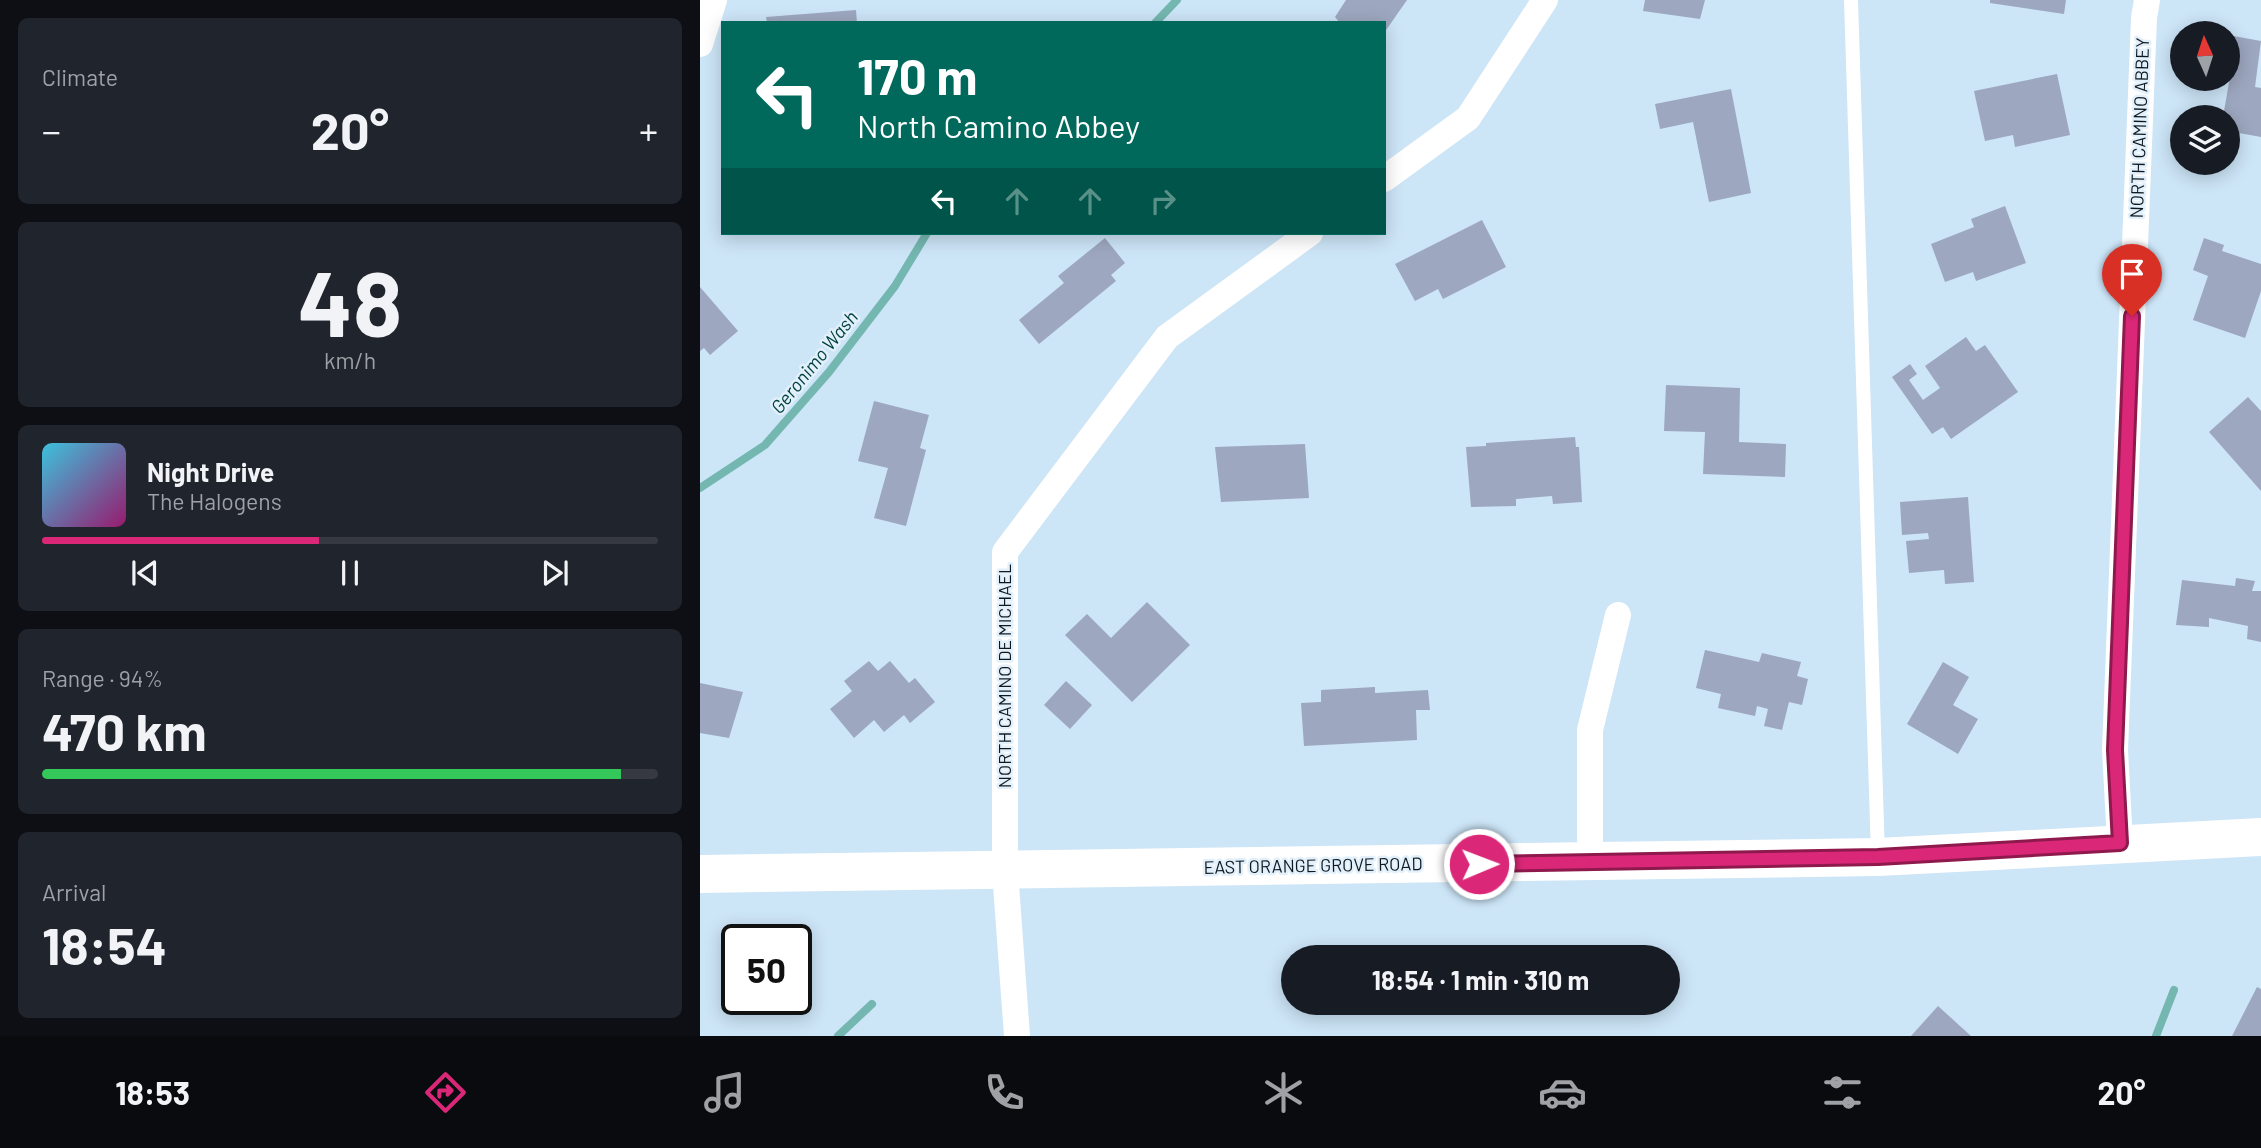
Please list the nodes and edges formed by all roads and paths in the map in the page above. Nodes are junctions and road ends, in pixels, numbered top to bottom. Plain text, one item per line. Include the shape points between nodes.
1 (714, 0) edge
2 (1545, 0) edge
3 (1851, 0) edge
4 (2147, 0) edge
5 (700, 44) edge
6 (1386, 178) edge
7 (1307, 235) edge
8 (1618, 615) dead end
9 (2261, 837) edge
10 (2120, 843) junction
11 (1878, 857) junction
12 (1590, 862) junction
13 (1005, 871) junction
14 (700, 874) edge
15 (1017, 1036) edge

1 - 5 street
2 - 6 street via 1468,118
3 - 11 lane
4 - 10 street, NORTH CAMINO ABBEY via 2115,750
7 - 13 street, NORTH CAMINO DE MICHAEL via 1167,337 1005,552
8 - 12 street via 1590,730
9 - 10 main road, EAST ORANGE GROVE ROAD
10 - 11 main road, EAST ORANGE GROVE ROAD
11 - 12 main road, EAST ORANGE GROVE ROAD
12 - 13 main road, EAST ORANGE GROVE ROAD
13 - 14 main road, EAST ORANGE GROVE ROAD
13 - 15 street, NORTH CAMINO DE MICHAEL

